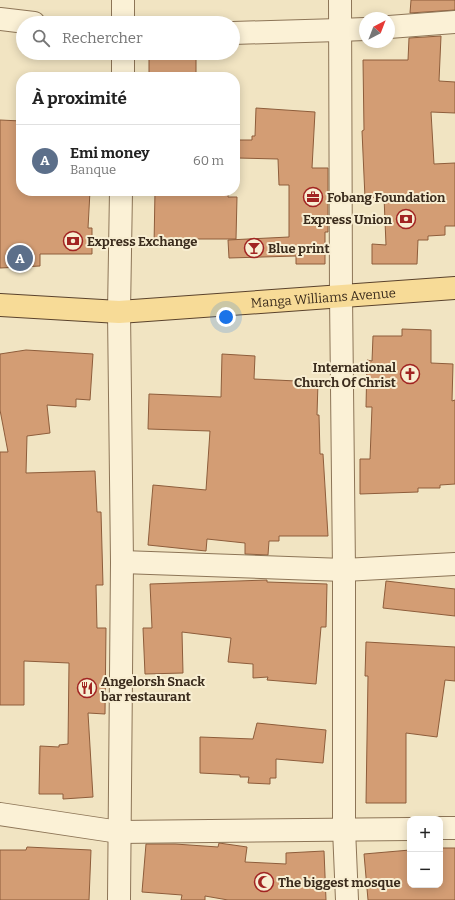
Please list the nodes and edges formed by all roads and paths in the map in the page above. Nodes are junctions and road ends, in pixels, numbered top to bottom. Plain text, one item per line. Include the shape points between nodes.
1 (123, 0) edge
2 (340, 0) edge
3 (123, 16) edge
4 (0, 18) edge
5 (16, 20) edge
6 (455, 22) edge
7 (395, 27) edge
8 (359, 29) edge
9 (339, 30) junction
10 (240, 33) edge
11 (123, 60) edge
12 (123, 72) edge
13 (121, 196) edge
14 (455, 288) edge
15 (341, 296) junction
16 (0, 305) edge
17 (119, 312) junction
18 (122, 562) junction
19 (455, 564) edge
20 (344, 570) junction
21 (0, 814) edge
22 (443, 828) edge
23 (455, 828) edge
24 (344, 829) junction
25 (407, 829) edge
26 (119, 832) junction
27 (119, 900) edge
28 (347, 900) edge

1 - 3 street
2 - 9 street
4 - 5 street
6 - 7 street
8 - 9 street
9 - 10 street
9 - 15 street
11 - 12 street
13 - 17 street
14 - 15 main road, Manga Williams Avenue
15 - 17 main road, Manga Williams Avenue
15 - 20 street
16 - 17 main road, Manga Williams Avenue
17 - 18 street
18 - 20 street
18 - 26 street
19 - 20 street
20 - 24 street
21 - 26 street
22 - 23 street
24 - 25 street
24 - 26 street
24 - 28 street
26 - 27 street

